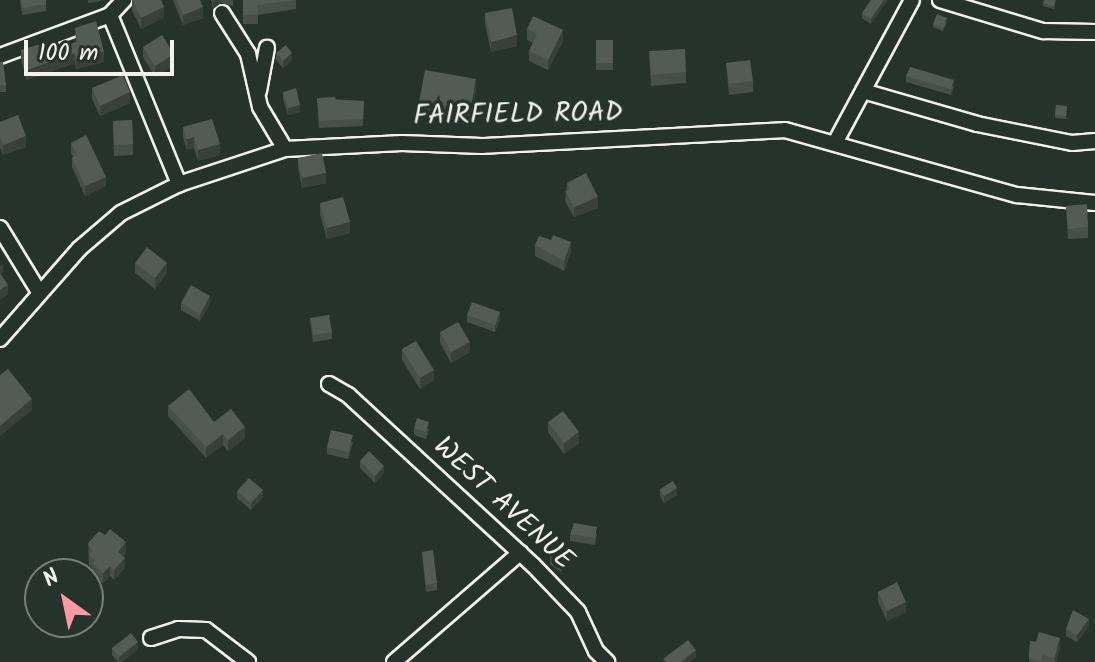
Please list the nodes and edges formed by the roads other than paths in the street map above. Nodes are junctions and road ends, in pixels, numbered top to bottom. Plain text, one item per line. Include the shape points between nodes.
1 (124, 0) edge
2 (912, 0) edge
3 (940, 0) edge
4 (222, 13) dead end
5 (110, 15) junction
6 (1095, 32) edge
7 (267, 48) dead end
8 (0, 56) edge
9 (863, 91) junction
10 (259, 92) junction
11 (1095, 141) edge
12 (835, 143) junction
13 (285, 149) junction
14 (179, 184) junction
15 (1095, 203) edge
16 (0, 228) edge
17 (39, 292) junction
18 (0, 339) edge
19 (329, 384) dead end
20 (520, 553) junction
21 (151, 638) dead end
22 (248, 662) edge
23 (394, 662) edge
24 (607, 662) edge

1 - 5 street
2 - 9 street
3 - 6 street via 1043,31
4 - 10 street via 248,54
5 - 8 street
5 - 14 street
7 - 10 street
9 - 11 street via 977,124 1072,143
9 - 12 street
10 - 13 street via 260,107
12 - 13 street, FAIRFIELD ROAD via 785,130 482,146 402,143
12 - 15 street, FAIRFIELD ROAD via 1017,195
13 - 14 street, FAIRFIELD ROAD
14 - 17 street, FAIRFIELD ROAD via 98,230
16 - 17 street
17 - 18 street, FAIRFIELD ROAD
19 - 20 street, WEST AVENUE via 348,395
20 - 23 street
20 - 24 street, WEST AVENUE via 578,612
21 - 22 street via 188,628 206,630

